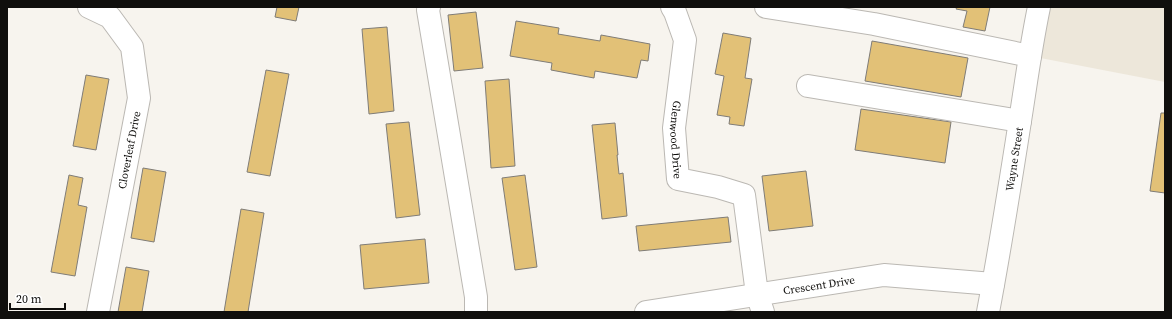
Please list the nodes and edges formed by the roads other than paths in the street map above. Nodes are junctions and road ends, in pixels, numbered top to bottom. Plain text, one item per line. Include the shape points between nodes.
1 (89, 7) edge
2 (429, 7) edge
3 (672, 7) edge
4 (766, 7) edge
5 (1038, 7) edge
6 (1030, 56) junction
7 (808, 86) dead end
8 (1020, 120) junction
9 (993, 284) junction
10 (760, 303) edge
11 (476, 305) edge
12 (98, 312) edge
13 (646, 312) edge
14 (988, 312) edge

1 - 12 street, Cloverleaf Drive via 110,16 132,47 139,98
2 - 11 street
3 - 10 street, Glenwood Drive via 685,40 674,128 678,179 744,195
4 - 6 street via 874,24
5 - 6 street, Wayne Street
6 - 8 street, Wayne Street
7 - 8 street
8 - 9 street, Wayne Street
9 - 10 street, Crescent Drive via 884,274
9 - 14 street, Wayne Street
10 - 13 street, Crescent Drive

